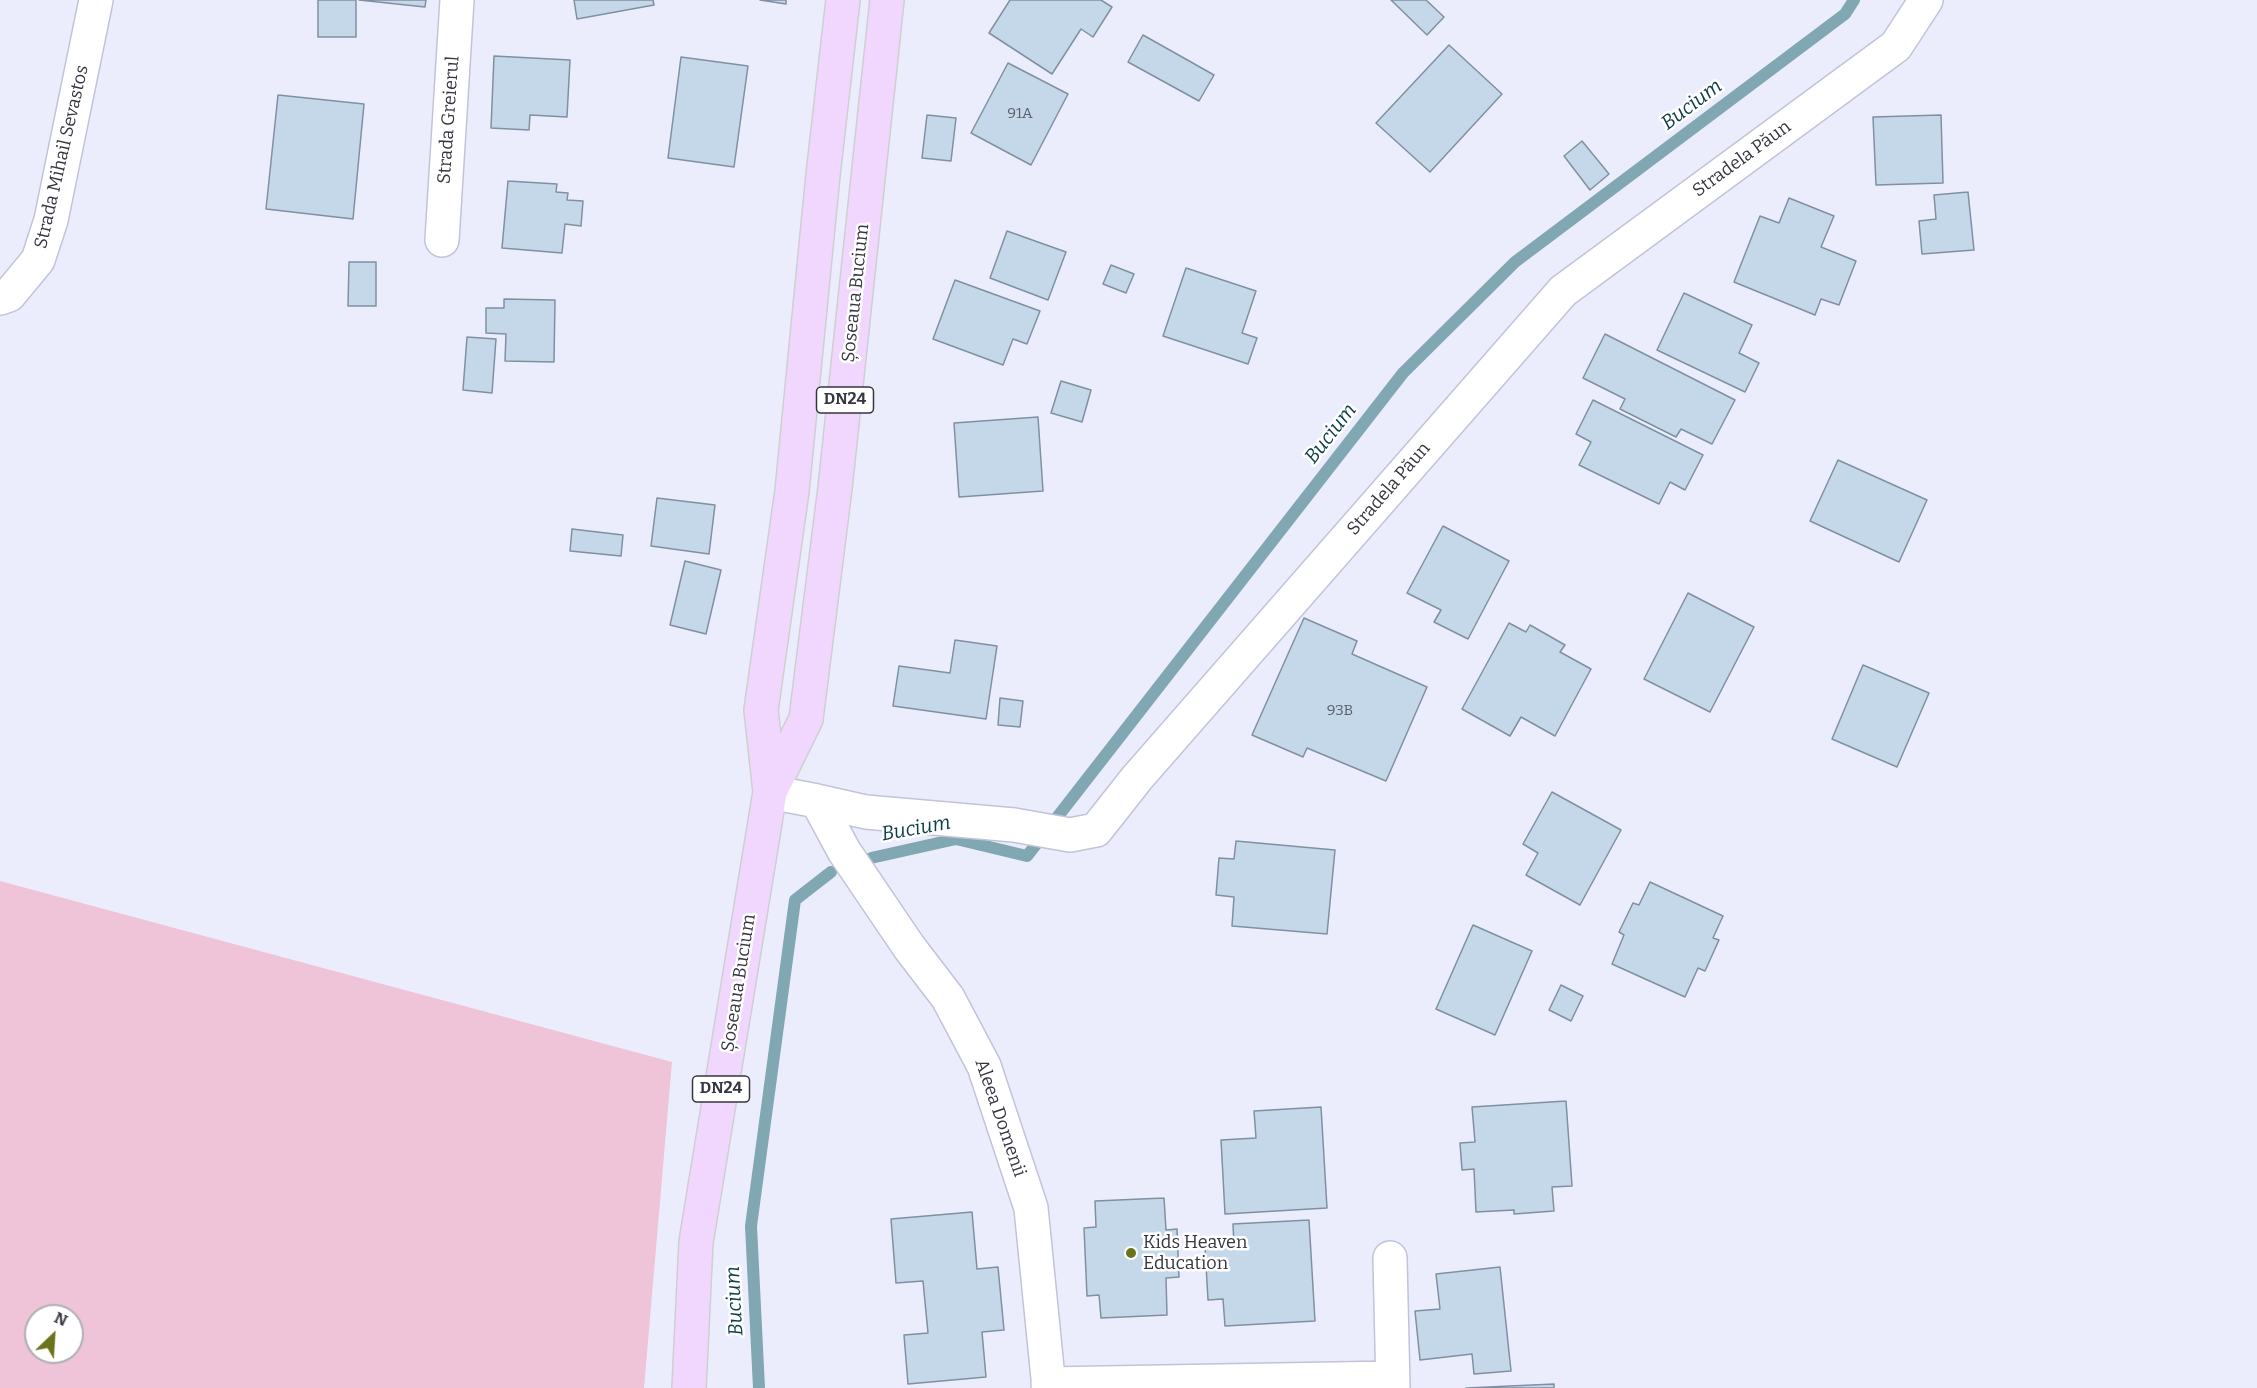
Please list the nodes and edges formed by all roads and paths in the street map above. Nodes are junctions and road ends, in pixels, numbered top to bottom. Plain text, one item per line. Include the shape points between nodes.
1 (96, 0) edge
2 (457, 0) edge
3 (843, 0) edge
4 (887, 0) edge
5 (1926, 0) edge
6 (442, 240) dead end
7 (0, 298) edge
8 (770, 792) junction
9 (817, 801) junction
10 (1390, 1258) dead end
11 (1393, 1383) edge
12 (1048, 1386) edge
13 (689, 1388) edge

1 - 7 street, Strada Mihail Sevastos via 51,220 38,260 9,295
2 - 6 street, Strada Greierul
3 - 8 main road, Șoseaua Bucium / DN24 via 792,491 761,710
4 - 8 main road, Șoseaua Bucium / DN24 via 806,719
5 - 9 street, Stradela Păun via 1896,46 1563,291 1137,778 1096,830 1070,835 1014,825 866,812
8 - 9 street
8 - 13 main road, Șoseaua Bucium / DN24 via 696,1242
9 - 12 street, Aleea Domenii via 850,861 948,998 984,1066 1031,1208
10 - 11 street, Aleea Domenii
11 - 12 street, Aleea Domenii

